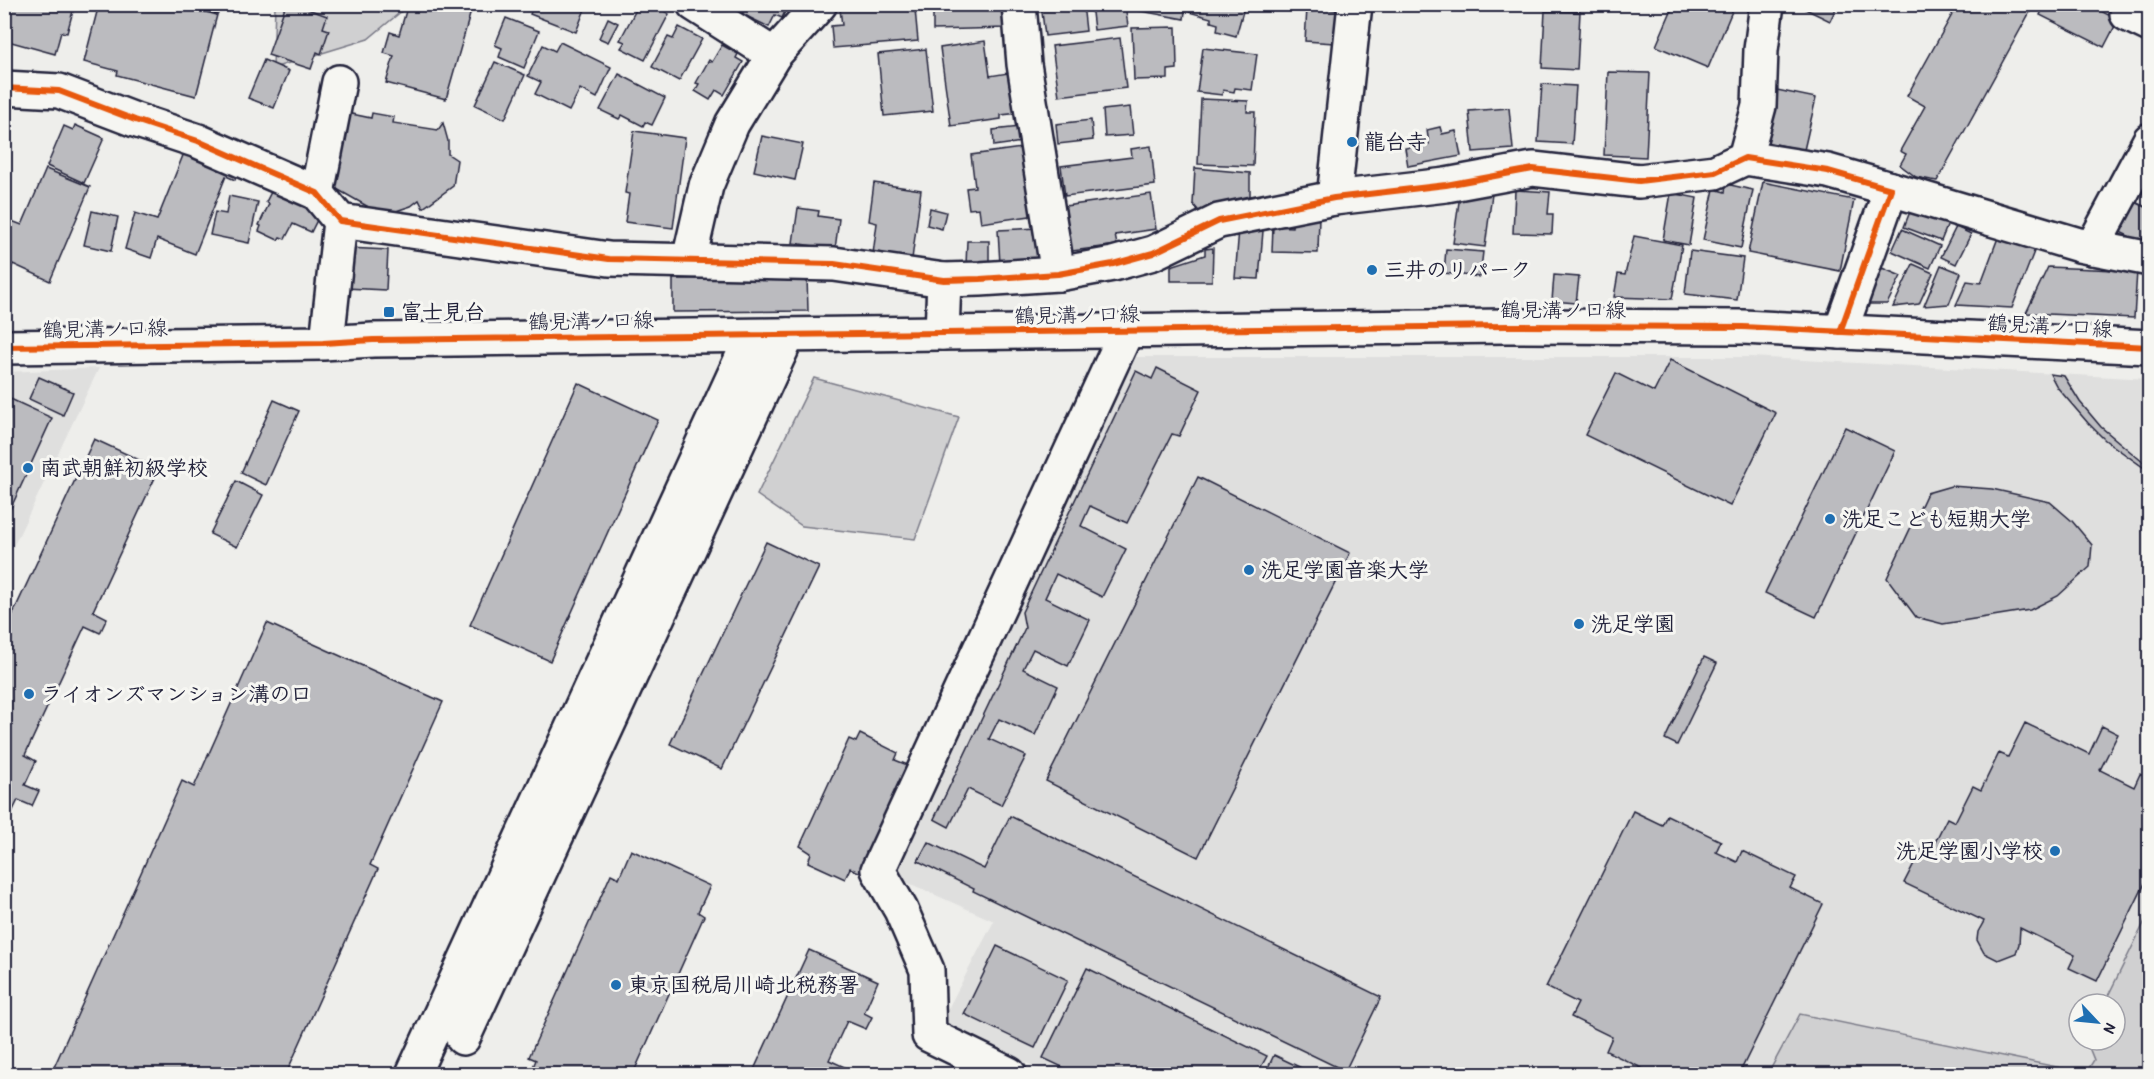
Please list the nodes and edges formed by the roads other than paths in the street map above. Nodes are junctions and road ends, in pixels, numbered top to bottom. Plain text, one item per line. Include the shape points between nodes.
1 (694, 4) edge
2 (820, 4) edge
3 (1018, 4) edge
4 (1355, 4) edge
5 (1767, 4) edge
6 (774, 54) junction
7 (339, 82) dead end
8 (4, 88) edge
9 (2150, 140) edge
10 (1745, 158) junction
11 (1891, 189) junction
12 (317, 193) junction
13 (1334, 198) junction
14 (340, 221) junction
15 (2092, 248) junction
16 (2150, 259) edge
17 (689, 260) junction
18 (1058, 274) junction
19 (944, 280) junction
20 (1127, 330) junction
21 (1840, 332) junction
22 (942, 333) junction
23 (788, 335) junction
24 (752, 336) junction
25 (327, 342) junction
26 (4, 347) edge
27 (2150, 347) edge
28 (463, 1038) dead end
29 (413, 1074) edge
30 (1009, 1074) edge

1 - 6 street
2 - 6 street
3 - 18 street
4 - 13 street
5 - 10 street via 1759,106
6 - 17 street via 732,124 706,186
7 - 12 street
8 - 12 street via 59,91 198,141
9 - 15 street
10 - 11 street via 1828,171
10 - 13 street via 1715,172 1639,181 1533,169
11 - 15 street
11 - 21 street
12 - 14 street
13 - 18 street via 1219,221 1154,253
14 - 17 street via 609,259
14 - 25 street
15 - 16 street
17 - 19 street via 834,264
18 - 19 street
19 - 22 street
20 - 21 street, 鶴見溝ノ口線 via 1506,326 1743,327
20 - 22 street, 鶴見溝ノ口線
20 - 30 street via 878,870 901,910 927,970 929,1035
21 - 27 street, 鶴見溝ノ口線
22 - 23 street, 鶴見溝ノ口線
23 - 24 street, 鶴見溝ノ口線
23 - 28 street
24 - 25 street, 鶴見溝ノ口線
24 - 29 street
25 - 26 street, 鶴見溝ノ口線

